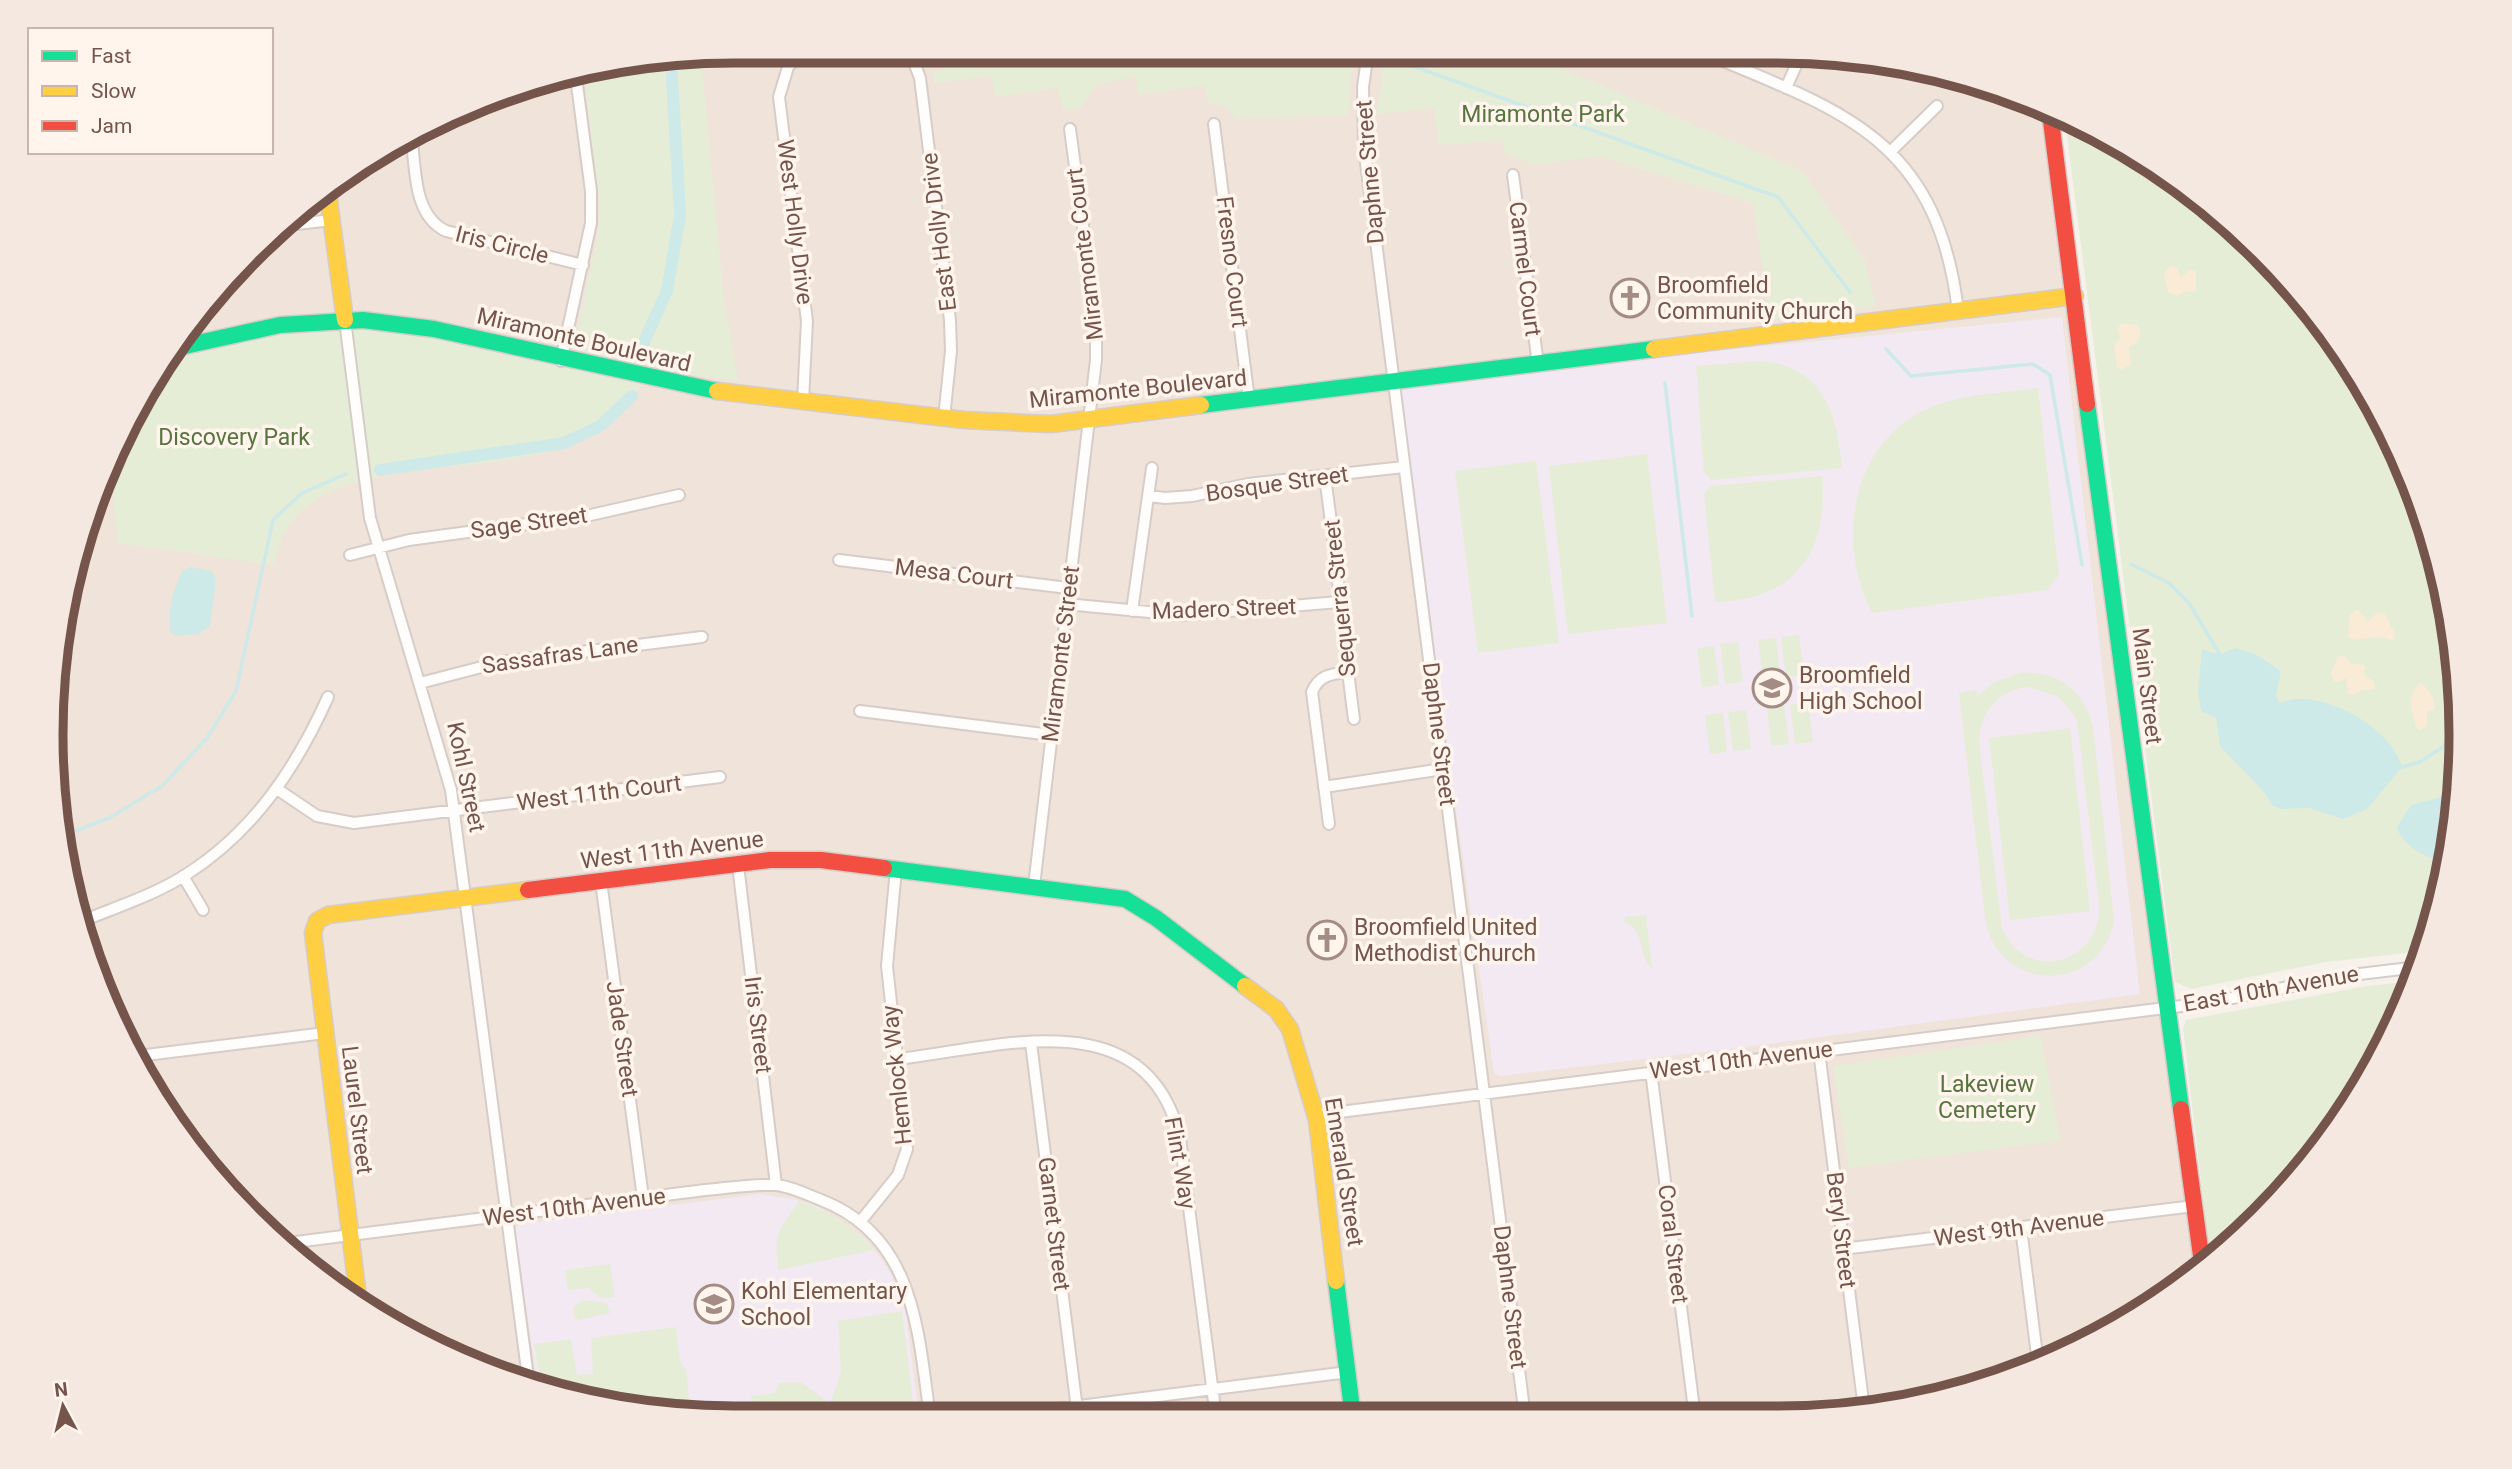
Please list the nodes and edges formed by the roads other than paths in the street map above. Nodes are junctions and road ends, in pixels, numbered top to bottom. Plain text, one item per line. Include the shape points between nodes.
1 (792, 63) edge
2 (913, 63) edge
3 (1366, 63) edge
4 (1727, 63) edge
5 (1797, 63) edge
6 (577, 82) edge
7 (1786, 88) junction
8 (1937, 106) dead end
9 (2051, 122) edge
10 (1214, 124) dead end
11 (1070, 129) dead end
12 (413, 146) edge
13 (1890, 152) junction
14 (1513, 175) dead end
15 (329, 200) edge
16 (332, 220) junction
17 (430, 220) junction
18 (300, 224) edge
19 (419, 229) dead end
20 (583, 265) junction
21 (2075, 296) junction
22 (1958, 311) junction
23 (345, 320) junction
24 (188, 345) edge
25 (561, 361) junction
26 (1538, 363) junction
27 (1394, 382) junction
28 (1250, 400) junction
29 (803, 401) junction
30 (944, 418) junction
31 (1088, 421) junction
32 (1404, 467) junction
33 (1152, 468) dead end
34 (1325, 478) junction
35 (679, 495) dead end
36 (1149, 496) junction
37 (379, 548) junction
38 (350, 555) dead end
39 (839, 560) dead end
40 (1068, 587) junction
41 (1339, 602) junction
42 (1066, 604) junction
43 (1132, 611) junction
44 (702, 637) dead end
45 (1348, 672) junction
46 (420, 683) junction
47 (328, 697) dead end
48 (860, 711) dead end
49 (1354, 719) dead end
50 (1051, 735) junction
51 (1443, 769) junction
52 (720, 777) dead end
53 (1324, 787) junction
54 (277, 789) junction
55 (453, 811) junction
56 (1329, 824) dead end
57 (738, 864) junction
58 (896, 869) junction
59 (183, 876) junction
60 (601, 881) junction
61 (1034, 886) junction
62 (464, 898) junction
63 (203, 910) dead end
64 (89, 918) edge
65 (317, 921) joint
66 (2406, 968) edge
67 (2166, 1007) junction
68 (325, 1033) junction
69 (1031, 1043) junction
70 (1819, 1051) junction
71 (145, 1055) edge
72 (899, 1059) junction
73 (1651, 1072) junction
74 (1485, 1092) junction
75 (1316, 1115) junction
76 (776, 1185) junction
77 (643, 1198) junction
78 (2194, 1206) junction
79 (505, 1216) junction
80 (860, 1223) junction
81 (2021, 1228) junction
82 (350, 1235) junction
83 (296, 1242) edge
84 (1843, 1249) junction
85 (2201, 1255) edge
86 (357, 1290) edge
87 (2037, 1354) edge
88 (527, 1373) edge
89 (1348, 1373) junction
90 (1212, 1389) junction
91 (1863, 1400) edge
92 (928, 1406) edge
93 (1077, 1406) edge
94 (1113, 1406) edge
95 (1214, 1406) edge
96 (1352, 1406) edge
97 (1524, 1406) edge
98 (1694, 1406) edge

1 - 29 street, West Holly Drive via 779,97 807,321
2 - 30 street, East Holly Drive via 921,87 950,320
3 - 27 street, Daphne Street via 1364,147
4 - 7 street
5 - 7 street
6 - 20 street via 590,191 591,223
7 - 13 street via 1839,112
8 - 13 street
9 - 21 street, Main Street
10 - 28 street, Fresno Court
11 - 31 street, Miramonte Court via 1096,324
12 - 17 street, Iris Circle via 421,201
13 - 22 street via 1935,219 1951,267
14 - 26 street, Carmel Court
15 - 16 street, Kohl Street
16 - 18 street
16 - 23 street, Kohl Street
17 - 19 street
17 - 20 street, Iris Circle via 446,231
20 - 25 street
21 - 22 street, Miramonte Boulevard
21 - 67 street, Main Street
22 - 26 street, Miramonte Boulevard
23 - 24 street, Miramonte Boulevard via 280,325
23 - 25 street, Miramonte Boulevard via 434,329
23 - 37 street, Kohl Street via 367,501
25 - 29 street, Miramonte Boulevard via 694,388
26 - 27 street, Miramonte Boulevard
27 - 28 street, Miramonte Boulevard
27 - 32 street, Daphne Street
28 - 31 street, Miramonte Boulevard
29 - 30 street, Miramonte Boulevard
30 - 31 street, Miramonte Boulevard via 1006,424
31 - 40 street, Miramonte Street
32 - 34 street, Bosque Street
32 - 51 street, Daphne Street
33 - 36 street
34 - 36 street, Bosque Street via 1248,484 1179,497
34 - 41 street, Sequerra Street
35 - 37 street, Sage Street via 586,516
36 - 43 street
37 - 38 street, Sage Street
37 - 46 street, Kohl Street
39 - 40 street, Mesa Court
40 - 42 street, Miramonte Street
41 - 43 street, Madero Street via 1181,615
41 - 45 street, Sequerra Street
42 - 43 street, Madero Street
42 - 50 street, Miramonte Street
44 - 46 street, Sassafras Lane via 500,662
45 - 49 street, Sequerra Street
45 - 53 street via 1326,675 1312,692
46 - 55 street, Kohl Street
47 - 54 street via 298,760
48 - 50 street
50 - 61 street, Miramonte Street
51 - 53 street
51 - 74 street, Daphne Street
52 - 55 street, West 11th Court
53 - 56 street
54 - 55 street, West 11th Court via 306,810 342,822
54 - 59 street via 233,838
55 - 62 street, Kohl Street
57 - 58 street, West 11th Avenue via 801,859
57 - 60 street, West 11th Avenue
57 - 76 street, Iris Street
58 - 61 street, West 11th Avenue
58 - 72 street, Hemlock Way via 887,966
59 - 63 street
59 - 64 street
60 - 62 street, West 11th Avenue
60 - 77 street, Jade Street
61 - 75 street, Emerald Street via 1113,895 1136,904 1276,1009 1290,1029
62 - 65 street, West 11th Avenue via 328,915
62 - 79 street, Kohl Street
65 - 68 street, Laurel Street via 313,933
66 - 67 street, East 10th Avenue
67 - 70 street, West 10th Avenue
67 - 78 street, Main Street
68 - 71 street
68 - 82 street, Laurel Street
69 - 72 street, Flint Way
69 - 90 street, Flint Way via 1076,1041 1113,1051 1150,1079 1170,1107 1180,1138
69 - 93 street, Garnet Street
70 - 73 street, West 10th Avenue
70 - 84 street, Beryl Street
72 - 80 street, Hemlock Way via 905,1160
73 - 74 street, West 10th Avenue
73 - 98 street, Coral Street
74 - 75 street, West 10th Avenue
74 - 97 street, Daphne Street
75 - 89 street, Emerald Street
76 - 77 street, West 10th Avenue
76 - 80 street, West 10th Avenue via 831,1203
77 - 79 street, West 10th Avenue
78 - 81 street, West 9th Avenue
78 - 85 street, Main Street
79 - 82 street, West 10th Avenue
79 - 88 street, Kohl Street
80 - 92 street via 887,1251 910,1295
81 - 84 street, West 9th Avenue
81 - 87 street
82 - 83 street, West 10th Avenue
82 - 86 street, Laurel Street
84 - 91 street, Beryl Street
89 - 90 street
89 - 96 street, Emerald Street
90 - 94 street
90 - 95 street, Flint Way

